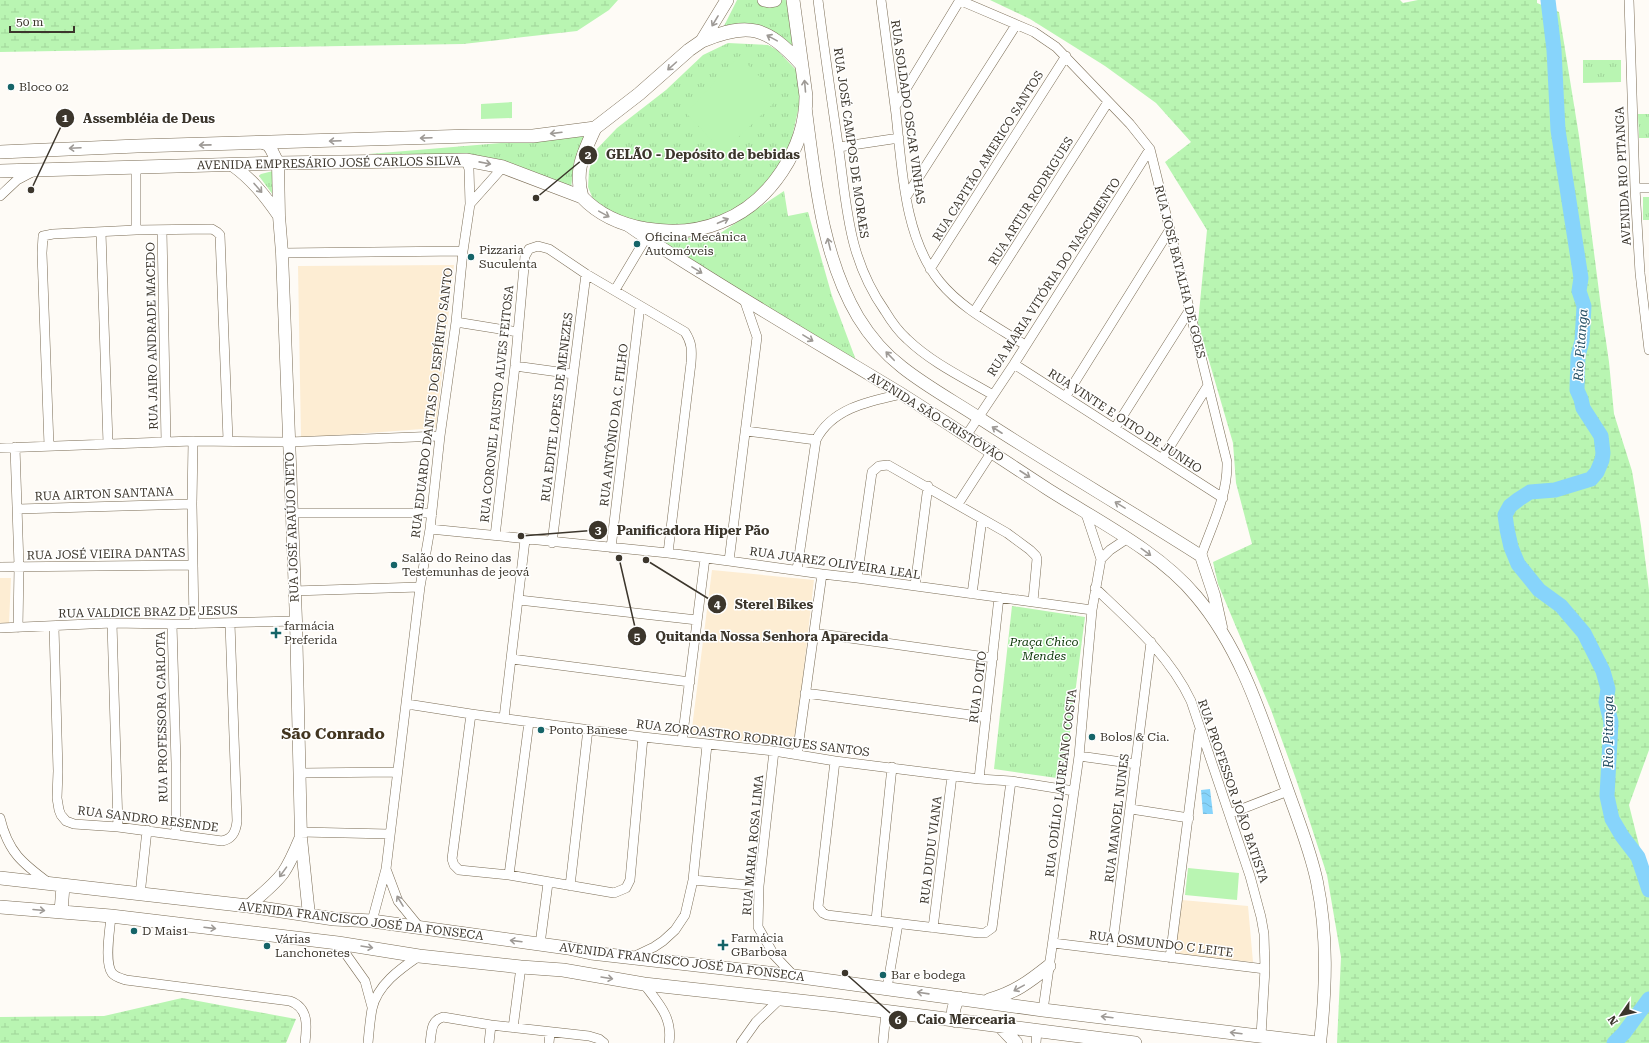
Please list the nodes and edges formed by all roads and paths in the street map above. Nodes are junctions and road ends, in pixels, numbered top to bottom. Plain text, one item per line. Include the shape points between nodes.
1 (727, 0) edge
2 (764, 0) edge
3 (775, 0) edge
4 (793, 0) edge
5 (818, 0) edge
6 (882, 0) edge
7 (960, 0) edge
8 (1629, 0) edge
9 (1016, 25) junction
10 (702, 41) junction
11 (1066, 56) junction
12 (801, 64) junction
13 (1108, 102) junction
14 (895, 107) junction
15 (806, 109) junction
16 (595, 128) junction
17 (899, 138) junction
18 (263, 143) junction
19 (839, 147) junction
20 (1150, 149) junction
21 (0, 152) edge
22 (466, 160) junction
23 (278, 163) junction
24 (232, 165) junction
25 (503, 167) junction
26 (136, 168) junction
27 (35, 170) junction
28 (0, 172) edge
29 (1635, 188) junction
30 (1649, 188) edge
31 (0, 196) edge
32 (582, 197) junction
33 (906, 197) junction
34 (470, 204) junction
35 (279, 216) junction
36 (629, 226) junction
37 (136, 230) junction
38 (162, 230) junction
39 (1170, 231) junction
40 (101, 232) junction
41 (646, 238) junction
42 (463, 251) junction
43 (282, 254) junction
44 (930, 269) junction
45 (586, 274) junction
46 (615, 290) junction
47 (744, 299) junction
48 (640, 306) junction
49 (1189, 311) junction
50 (974, 312) junction
51 (456, 322) junction
52 (518, 332) junction
53 (1025, 345) junction
54 (1649, 350) edge
55 (1014, 364) junction
56 (515, 366) junction
57 (573, 374) junction
58 (1207, 387) junction
59 (902, 394) junction
60 (993, 395) junction
61 (1066, 396) junction
62 (978, 417) junction
63 (1116, 428) junction
64 (746, 431) junction
65 (440, 436) junction
66 (966, 436) junction
67 (228, 440) junction
68 (816, 440) junction
69 (193, 441) junction
70 (166, 442) junction
71 (289, 442) junction
72 (108, 444) junction
73 (49, 446) junction
74 (15, 447) junction
75 (0, 448) edge
76 (991, 453) junction
77 (1162, 459) junction
78 (928, 486) junction
79 (1223, 498) junction
80 (192, 504) junction
81 (958, 504) junction
82 (18, 509) junction
83 (291, 513) junction
84 (432, 513) junction
85 (1086, 514) junction
86 (982, 519) junction
87 (430, 529) junction
88 (495, 536) junction
89 (1128, 538) junction
90 (525, 540) junction
91 (552, 543) junction
92 (612, 548) junction
93 (668, 554) junction
94 (1200, 556) junction
95 (706, 558) junction
96 (1101, 559) junction
97 (729, 561) junction
98 (193, 565) junction
99 (19, 566) junction
100 (0, 567) edge
101 (797, 570) junction
102 (822, 574) junction
103 (1208, 576) junction
104 (857, 578) junction
105 (915, 586) junction
106 (420, 587) junction
107 (1095, 588) junction
108 (294, 591) junction
109 (972, 594) junction
110 (1196, 595) junction
111 (999, 597) junction
112 (519, 600) junction
113 (1033, 601) junction
114 (1092, 610) junction
115 (697, 620) junction
116 (296, 621) junction
117 (230, 623) junction
118 (112, 624) junction
119 (172, 624) junction
120 (194, 624) junction
121 (54, 627) junction
122 (0, 628) edge
123 (18, 628) junction
124 (1222, 632) junction
125 (814, 634) junction
126 (1151, 642) junction
127 (993, 658) junction
128 (512, 659) junction
129 (690, 682) junction
130 (805, 693) junction
131 (407, 704) junction
132 (471, 714) junction
133 (986, 717) junction
134 (504, 718) junction
135 (529, 722) junction
136 (1200, 728) junction
137 (588, 730) junction
138 (643, 737) junction
139 (682, 742) junction
140 (707, 745) junction
141 (774, 751) junction
142 (797, 755) junction
143 (1079, 756) junction
144 (836, 761) junction
145 (1136, 764) junction
146 (892, 767) junction
147 (397, 772) junction
148 (300, 773) junction
149 (952, 776) junction
150 (979, 779) junction
151 (1011, 781) junction
152 (1074, 791) junction
153 (1288, 792) junction
154 (1130, 809) junction
155 (1229, 814) junction
156 (0, 818) edge
157 (1189, 818) junction
158 (118, 827) junction
159 (147, 830) junction
160 (176, 834) junction
161 (389, 834) junction
162 (301, 835) junction
163 (386, 869) junction
164 (509, 875) junction
165 (0, 878) edge
166 (693, 880) junction
167 (548, 883) junction
168 (57, 885) junction
169 (570, 886) junction
170 (759, 886) junction
171 (140, 895) junction
172 (248, 906) junction
173 (0, 907) edge
174 (61, 912) junction
175 (309, 915) junction
176 (111, 916) junction
177 (876, 920) junction
178 (372, 921) junction
179 (898, 924) junction
180 (420, 928) junction
181 (934, 928) junction
182 (338, 943) junction
183 (1053, 943) junction
184 (540, 944) junction
185 (568, 948) junction
186 (1112, 950) junction
187 (591, 953) junction
188 (419, 956) junction
189 (632, 957) junction
190 (1170, 958) junction
191 (1050, 966) junction
192 (521, 967) junction
193 (563, 970) junction
194 (1265, 970) junction
195 (581, 974) junction
196 (794, 976) junction
197 (644, 984) junction
198 (888, 988) junction
199 (942, 996) junction
200 (959, 998) junction
201 (780, 999) junction
202 (984, 1002) junction
203 (372, 1007) junction
204 (1043, 1010) junction
205 (886, 1012) junction
206 (934, 1017) junction
207 (956, 1021) junction
208 (491, 1025) junction
209 (1001, 1027) junction
210 (513, 1028) junction
211 (550, 1032) junction
212 (1261, 1036) junction
213 (1036, 1037) edge
214 (306, 1043) edge
215 (368, 1043) edge
216 (430, 1043) edge
217 (489, 1043) edge
218 (548, 1043) edge
219 (604, 1043) edge
220 (670, 1043) edge
221 (742, 1043) edge
222 (883, 1043) edge
223 (1016, 1043) edge
224 (1135, 1043) edge
225 (1316, 1043) edge
226 (1320, 1043) edge

1 -> 10 main road
2 - 3 main road
4 - 12 main road, AVENIDA EMPRESÁRIO JOSÉ CARLOS SILVA
5 - 19 street, RUA JOSÉ CAMPOS DE MORAES
6 - 14 street, RUA SOLDADO OSCAR VINHAS
7 - 9 street, RUA JOSÉ BATALHA DE GOES
7 - 14 street
8 - 29 street, AVENIDA RIO PITANGA
9 - 11 street, RUA JOSÉ BATALHA DE GOES via 1046,40
9 - 33 street
12 -> 10 main road via 773,37 755,31 730,31
10 -> 16 main road
11 - 13 street, RUA JOSÉ BATALHA DE GOES
11 - 44 street, RUA CAPITÃO AMERICO SANTOS
15 -> 12 main road, AVENIDA EMPRESÁRIO JOSÉ CARLOS SILVA
13 - 20 street, RUA JOSÉ BATALHA DE GOES
13 - 50 street, RUA ARTUR RODRIGUES
14 - 17 street, RUA SOLDADO OSCAR VINHAS
36 -> 15 main road, AVENIDA EMPRESÁRIO JOSÉ CARLOS SILVA via 687,231 721,222 746,209 772,184 787,164
62 -> 15 street, AVENIDA SÃO CRISTÓVÃO via 902,367 874,339 859,317 844,290 830,247 816,185
16 -> 18 main road, AVENIDA EMPRESÁRIO JOSÉ CARLOS SILVA via 533,136
16 - 32 main road via 578,175
17 - 19 street
17 - 33 street, RUA SOLDADO OSCAR VINHAS
18 -> 21 main road, AVENIDA EMPRESÁRIO JOSÉ CARLOS SILVA
18 - 23 street via 271,149
19 - 60 street, RUA JOSÉ CAMPOS DE MORAES via 846,212 855,250 876,298 906,338 923,353
20 - 39 street, RUA JOSÉ BATALHA DE GOES
20 - 53 street, RUA MARIA VITÓRIA DO NASCIMENTO
22 - 23 main road, AVENIDA EMPRESÁRIO JOSÉ CARLOS SILVA
22 -> 25 main road, AVENIDA EMPRESÁRIO JOSÉ CARLOS SILVA
22 - 34 street, RUA EDUARDO DANTAS DO ESPÍRITO SANTO via 469,170
23 - 24 main road, AVENIDA EMPRESÁRIO JOSÉ CARLOS SILVA
23 - 35 street, RUA JOSÉ ARAÚJO NETO
24 - 26 main road, AVENIDA EMPRESÁRIO JOSÉ CARLOS SILVA
24 -> 35 street via 256,185
25 - 32 main road, AVENIDA EMPRESÁRIO JOSÉ CARLOS SILVA
25 - 34 street
26 - 27 main road, AVENIDA EMPRESÁRIO JOSÉ CARLOS SILVA
26 - 37 street
27 - 28 main road, AVENIDA EMPRESÁRIO JOSÉ CARLOS SILVA
27 - 31 street via 17,180
29 - 30 street
29 - 54 street, AVENIDA RIO PITANGA via 1640,273
32 -> 36 main road, AVENIDA EMPRESÁRIO JOSÉ CARLOS SILVA via 596,209
33 - 44 street, RUA SOLDADO OSCAR VINHAS via 921,251
34 - 42 street, RUA EDUARDO DANTAS DO ESPÍRITO SANTO
35 - 43 street, RUA JOSÉ ARAÚJO NETO
36 - 41 street, AVENIDA SÃO CRISTÓVÃO
37 - 38 street
37 - 40 street
38 - 67 street via 212,229 220,235
38 - 70 street, RUA JAIRO ANDRADE MACEDO
39 - 49 street, RUA JOSÉ BATALHA DE GOES
39 - 61 street
40 - 72 street
40 - 73 street via 48,234 43,238
41 - 46 street
41 -> 47 street, AVENIDA SÃO CRISTÓVÃO
42 - 43 street
42 - 51 street, RUA EDUARDO DANTAS DO ESPÍRITO SANTO
43 - 71 street, RUA JOSÉ ARAÚJO NETO
44 - 50 street, RUA SOLDADO OSCAR VINHAS via 951,295
45 - 46 street, RUA CORONEL FAUSTO ALVES FEITOSA
45 - 52 street, RUA CORONEL FAUSTO ALVES FEITOSA via 549,249 538,246 529,249 525,256
45 - 57 street, RUA EDITE LOPES DE MENEZES
46 - 48 street, RUA CORONEL FAUSTO ALVES FEITOSA
47 -> 59 street, AVENIDA SÃO CRISTÓVÃO
47 - 64 street via 757,337
48 - 92 street, RUA ANTÔNIO DA C. FILHO
48 - 93 street, RUA CORONEL FAUSTO ALVES FEITOSA via 686,332 692,346
49 - 58 street, RUA JOSÉ BATALHA DE GOES
49 - 63 street
50 - 53 street, RUA SOLDADO OSCAR VINHAS
51 - 52 street
51 - 65 street, RUA EDUARDO DANTAS DO ESPÍRITO SANTO
52 - 56 street, RUA CORONEL FAUSTO ALVES FEITOSA
53 - 55 street, RUA MARIA VITÓRIA DO NASCIMENTO
55 - 60 street, RUA MARIA VITÓRIA DO NASCIMENTO
55 - 61 street, RUA VINTE E OITO DE JUNHO
56 - 57 street
56 - 88 street, RUA CORONEL FAUSTO ALVES FEITOSA
57 - 91 street, RUA EDITE LOPES DE MENEZES
58 - 77 street
58 - 79 street, RUA JOSÉ BATALHA DE GOES via 1227,462
59 - 66 street, AVENIDA SÃO CRISTÓVÃO
59 - 68 street via 870,401 842,413 831,420
60 - 62 street, RUA MARIA VITÓRIA DO NASCIMENTO
61 - 63 street, RUA VINTE E OITO DE JUNHO
62 - 66 street, RUA MARIA VITÓRIA DO NASCIMENTO
94 -> 62 street, AVENIDA SÃO CRISTÓVÃO
63 - 77 street, RUA VINTE E OITO DE JUNHO
64 - 68 street
64 - 97 street
65 - 71 street
65 - 84 street, RUA EDUARDO DANTAS DO ESPÍRITO SANTO
66 - 76 street, AVENIDA SÃO CRISTÓVÃO
67 - 69 street
67 - 71 street
68 - 101 street
69 - 70 street
69 - 80 street
70 - 72 street
71 - 83 street, RUA JOSÉ ARAÚJO NETO
72 - 73 street
73 - 74 street
74 - 75 street
74 - 82 street
76 - 81 street
76 -> 85 street, AVENIDA SÃO CRISTÓVÃO
77 - 79 street, RUA VINTE E OITO DE JUNHO
78 - 81 street
78 - 104 street via 888,465 879,466 872,472
78 - 105 street
79 - 94 street, RUA JOSÉ BATALHA DE GOES
80 - 82 street, RUA AIRTON SANTANA
80 - 98 street
81 - 86 street
82 - 99 street
83 - 84 street
83 - 108 street, RUA JOSÉ ARAÚJO NETO
84 - 87 street, RUA EDUARDO DANTAS DO ESPÍRITO SANTO
85 - 89 street, AVENIDA SÃO CRISTÓVÃO
85 - 96 street
86 - 109 street
86 - 113 street via 1036,556
87 - 88 street, RUA JUAREZ OLIVEIRA LEAL
87 - 106 street, RUA EDUARDO DANTAS DO ESPÍRITO SANTO
88 - 90 street, RUA JUAREZ OLIVEIRA LEAL
89 - 96 street
89 -> 110 street, AVENIDA SÃO CRISTÓVÃO via 1169,569
90 - 91 street, RUA JUAREZ OLIVEIRA LEAL
90 - 112 street
91 - 92 street, RUA JUAREZ OLIVEIRA LEAL
92 - 93 street, RUA JUAREZ OLIVEIRA LEAL
93 - 95 street, RUA JUAREZ OLIVEIRA LEAL
94 - 103 street
95 - 97 street, RUA JUAREZ OLIVEIRA LEAL
95 - 115 street
96 - 107 street, RUA ODÍLIO LAUREANO COSTA
97 - 101 street, RUA JUAREZ OLIVEIRA LEAL
98 - 99 street, RUA JOSÉ VIEIRA DANTAS
98 - 120 street
99 - 100 street, RUA JOSÉ VIEIRA DANTAS
99 - 123 street
101 - 102 street, RUA JUAREZ OLIVEIRA LEAL
102 - 104 street, RUA JUAREZ OLIVEIRA LEAL
102 - 125 street
103 - 110 street via 1204,592
103 - 124 street
104 - 105 street, RUA JUAREZ OLIVEIRA LEAL
105 - 109 street, RUA JUAREZ OLIVEIRA LEAL
106 - 108 street
106 - 131 street, RUA EDUARDO DANTAS DO ESPÍRITO SANTO
107 - 114 street, RUA ODÍLIO LAUREANO COSTA
107 - 126 street, RUA PROFESSOR JOÃO BATISTA
108 - 116 street, RUA JOSÉ ARAÚJO NETO
109 - 111 street, RUA JUAREZ OLIVEIRA LEAL
110 - 124 street, AVENIDA SÃO CRISTÓVÃO
111 - 113 street, RUA JUAREZ OLIVEIRA LEAL
111 - 127 street, RUA D OITO
112 - 115 street
112 - 128 street
113 - 114 street, RUA JUAREZ OLIVEIRA LEAL
114 - 143 street, RUA ODÍLIO LAUREANO COSTA
115 - 129 street
116 - 117 street, RUA VALDICE BRAZ DE JESUS
116 - 148 street, RUA JOSÉ ARAÚJO NETO
117 - 120 street, RUA VALDICE BRAZ DE JESUS
117 - 160 street, RUA SANDRO RESENDE via 236,829 231,837 222,841
118 - 119 street, RUA VALDICE BRAZ DE JESUS
118 - 121 street, RUA VALDICE BRAZ DE JESUS
118 - 158 street
119 - 120 street, RUA VALDICE BRAZ DE JESUS
119 - 160 street, RUA PROFESSORA CARLOTA
121 - 123 street, RUA VALDICE BRAZ DE JESUS
121 - 158 street, RUA SANDRO RESENDE via 59,810 66,821 74,824
122 - 123 street, RUA VALDICE BRAZ DE JESUS
124 - 153 street via 1257,703
125 - 127 street
125 - 130 street
126 - 136 street, RUA PROFESSOR JOÃO BATISTA via 1186,690
126 - 145 street, RUA MANOEL NUNES
127 - 133 street, RUA D OITO
128 - 129 street
128 - 134 street
129 - 139 street
130 - 133 street
130 - 142 street
131 - 132 street, RUA ZOROASTRO RODRIGUES SANTOS
131 - 147 street, RUA EDUARDO DANTAS DO ESPÍRITO SANTO
132 - 134 street, RUA ZOROASTRO RODRIGUES SANTOS
132 - 164 street via 452,862 459,870
133 - 150 street, RUA D OITO
134 - 135 street, RUA ZOROASTRO RODRIGUES SANTOS
135 - 137 street, RUA ZOROASTRO RODRIGUES SANTOS
135 - 164 street
136 - 155 street, RUA PROFESSOR JOÃO BATISTA
136 - 157 street
137 - 138 street, RUA ZOROASTRO RODRIGUES SANTOS
137 - 169 street
138 - 139 street, RUA ZOROASTRO RODRIGUES SANTOS
138 - 169 street via 629,884 614,893
139 - 140 street, RUA ZOROASTRO RODRIGUES SANTOS
140 - 141 street, RUA ZOROASTRO RODRIGUES SANTOS
140 - 166 street
141 - 142 street, RUA ZOROASTRO RODRIGUES SANTOS
141 - 170 street, RUA MARIA ROSA LIMA
142 - 144 street, RUA ZOROASTRO RODRIGUES SANTOS
143 - 145 street
143 - 152 street, RUA ODÍLIO LAUREANO COSTA
144 - 146 street, RUA ZOROASTRO RODRIGUES SANTOS
144 - 177 street via 818,908 827,915
145 - 154 street, RUA MANOEL NUNES
146 - 149 street, RUA ZOROASTRO RODRIGUES SANTOS
146 - 177 street
147 - 148 street
147 - 161 street, RUA EDUARDO DANTAS DO ESPÍRITO SANTO
148 - 162 street, RUA JOSÉ ARAÚJO NETO
149 - 150 street, RUA ZOROASTRO RODRIGUES SANTOS
149 - 181 street, RUA DUDU VIANA
150 - 151 street, RUA ZOROASTRO RODRIGUES SANTOS
151 - 152 street, RUA ZOROASTRO RODRIGUES SANTOS
151 - 181 street via 992,928 985,933
152 - 183 street, RUA ODÍLIO LAUREANO COSTA
153 - 155 street
153 - 226 street via 1313,868 1322,910 1326,972
154 - 157 street
154 - 186 street, RUA MANOEL NUNES
155 - 194 street, RUA PROFESSOR JOÃO BATISTA via 1261,917
156 - 168 street via 15,856 29,869
157 - 190 street
158 - 159 street, RUA SANDRO RESENDE
159 - 160 street, RUA SANDRO RESENDE
159 - 171 street
161 - 162 street
161 - 163 street, RUA EDUARDO DANTAS DO ESPÍRITO SANTO
162 -> 172 street via 283,873
162 - 175 street, RUA JOSÉ ARAÚJO NETO
163 - 178 street
180 -> 163 street, RUA EDUARDO DANTAS DO ESPÍRITO SANTO via 398,901
164 - 167 street
165 - 168 main road, AVENIDA FRANCISCO JOSÉ DA FONSECA
166 - 170 street
166 - 189 street via 685,915 675,930 654,948
167 - 169 street
167 - 184 street
168 - 171 main road, AVENIDA FRANCISCO JOSÉ DA FONSECA
168 - 174 main road
170 - 196 street, RUA MARIA ROSA LIMA via 759,930 778,961
171 - 172 main road, AVENIDA FRANCISCO JOSÉ DA FONSECA
172 - 175 main road, AVENIDA FRANCISCO JOSÉ DA FONSECA
173 -> 174 main road, AVENIDA FRANCISCO JOSÉ DA FONSECA
174 - 176 main road, AVENIDA FRANCISCO JOSÉ DA FONSECA
175 - 178 main road, AVENIDA FRANCISCO JOSÉ DA FONSECA
176 -> 182 main road, AVENIDA FRANCISCO JOSÉ DA FONSECA
176 - 214 street via 108,963 112,973 117,977 296,1004 302,1009 306,1021
177 - 179 street
178 - 180 main road, AVENIDA FRANCISCO JOSÉ DA FONSECA
179 - 181 street
179 - 198 street
184 -> 180 main road, AVENIDA FRANCISCO JOSÉ DA FONSECA
182 -> 188 main road, AVENIDA FRANCISCO JOSÉ DA FONSECA
182 - 203 street via 365,981
183 - 186 street, RUA OSMUNDO C LEITE
183 - 191 street, RUA ODÍLIO LAUREANO COSTA
184 - 185 main road, AVENIDA FRANCISCO JOSÉ DA FONSECA
185 - 187 main road, AVENIDA FRANCISCO JOSÉ DA FONSECA
185 - 193 main road via 570,958
186 - 190 street, RUA OSMUNDO C LEITE
187 - 189 main road, AVENIDA FRANCISCO JOSÉ DA FONSECA
187 - 195 main road via 578,960 576,968
188 - 192 main road, AVENIDA FRANCISCO JOSÉ DA FONSECA
188 - 203 street via 383,985
189 - 196 main road, AVENIDA FRANCISCO JOSÉ DA FONSECA
190 - 194 street, RUA OSMUNDO C LEITE
191 -> 202 main road via 1007,995
191 - 204 street, RUA ODÍLIO LAUREANO COSTA
192 - 193 main road, AVENIDA FRANCISCO JOSÉ DA FONSECA
192 - 210 street
193 - 195 main road, AVENIDA FRANCISCO JOSÉ DA FONSECA
194 - 212 street, RUA PROFESSOR JOÃO BATISTA
195 -> 197 main road, AVENIDA FRANCISCO JOSÉ DA FONSECA
196 - 198 main road, AVENIDA FRANCISCO JOSÉ DA FONSECA
197 - 201 main road, AVENIDA FRANCISCO JOSÉ DA FONSECA
197 - 220 street via 667,1017
199 -> 198 main road, AVENIDA FRANCISCO JOSÉ DA FONSECA
199 - 200 main road, AVENIDA FRANCISCO JOSÉ DA FONSECA
199 - 206 main road via 946,1006
200 - 202 main road, AVENIDA FRANCISCO JOSÉ DA FONSECA
200 - 207 main road via 953,1014
201 - 205 main road, AVENIDA FRANCISCO JOSÉ DA FONSECA
201 - 221 street via 756,1022
202 - 204 main road, AVENIDA FRANCISCO JOSÉ DA FONSECA
203 - 215 street
212 -> 204 main road, AVENIDA FRANCISCO JOSÉ DA FONSECA
205 - 206 main road, AVENIDA FRANCISCO JOSÉ DA FONSECA
205 - 222 street
206 - 207 main road, AVENIDA FRANCISCO JOSÉ DA FONSECA
207 - 209 main road, AVENIDA FRANCISCO JOSÉ DA FONSECA
208 - 210 street
208 - 216 street via 443,1017 433,1023
208 - 217 street
209 - 213 main road, AVENIDA FRANCISCO JOSÉ DA FONSECA
209 - 223 main road
210 - 211 street
211 - 218 street
211 - 219 street via 589,1036
212 - 225 main road, AVENIDA FRANCISCO JOSÉ DA FONSECA
213 - 224 main road, AVENIDA FRANCISCO JOSÉ DA FONSECA

